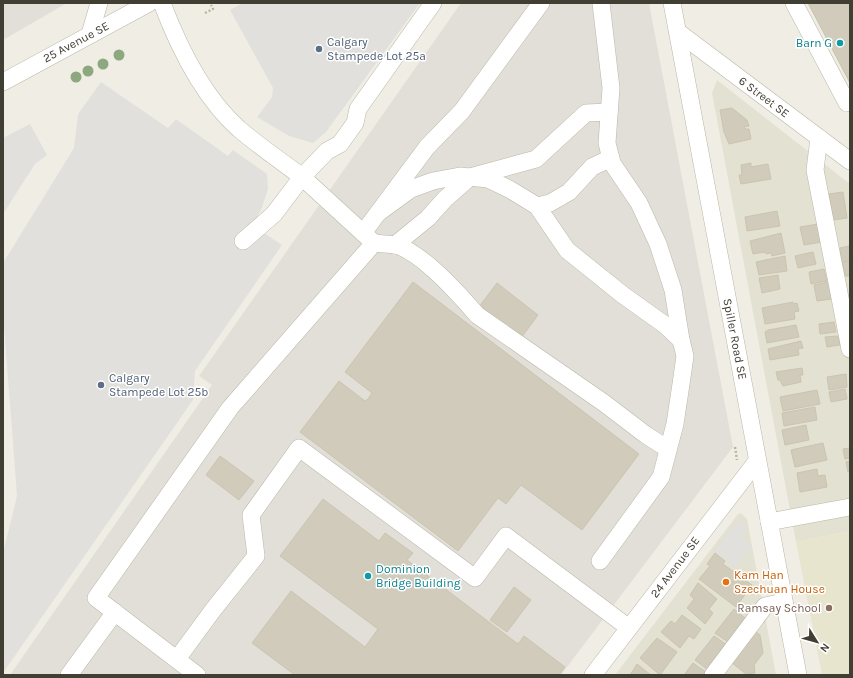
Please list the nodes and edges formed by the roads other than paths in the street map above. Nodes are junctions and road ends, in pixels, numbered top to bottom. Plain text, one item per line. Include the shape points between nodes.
1 (99, 3) edge
2 (149, 3) edge
3 (162, 3) edge
4 (433, 3) edge
5 (541, 3) edge
6 (601, 3) edge
7 (672, 3) edge
8 (794, 3) edge
9 (678, 32) junction
10 (90, 34) junction
11 (3, 82) edge
12 (850, 102) edge
13 (609, 112) junction
14 (819, 138) junction
15 (611, 158) junction
16 (850, 161) edge
17 (302, 177) junction
18 (470, 177) junction
19 (536, 206) junction
20 (378, 213) junction
21 (369, 238) junction
22 (243, 242) dead end
23 (395, 245) junction
24 (681, 340) junction
25 (850, 349) edge
26 (668, 449) junction
27 (757, 461) junction
28 (850, 508) edge
29 (769, 522) junction
30 (600, 561) dead end
31 (784, 602) junction
32 (115, 612) junction
33 (629, 628) junction
34 (178, 666) edge
35 (69, 675) edge
36 (198, 675) edge
37 (593, 675) edge
38 (713, 675) edge
39 (798, 675) edge

1 - 10 street
2 - 10 street, 25 Avenue SE
3 - 17 street via 201,83 218,107 239,129
4 - 17 street via 358,109 355,122 340,144 327,151
5 - 20 street via 462,111 427,147
6 - 13 street via 611,88
7 - 9 street, Spiller Road SE
8 - 12 street via 847,103
9 - 14 street, 6 Street SE
9 - 27 street, Spiller Road SE
10 - 11 street, 25 Avenue SE
13 - 15 street via 607,143
13 - 18 street via 586,113 536,159
14 - 16 street, 6 Street SE
14 - 25 street via 815,170
15 - 19 street via 592,167 569,192 550,203
15 - 24 street via 639,203 658,244 673,290
17 - 21 street
17 - 22 street via 274,214
18 - 19 street via 488,179
18 - 20 street via 460,176 433,181 411,189
18 - 23 street via 428,218
19 - 24 street via 568,250
20 - 21 street
21 - 23 street
21 - 32 street via 230,408 96,598
23 - 26 street via 411,253 435,273 477,315
24 - 26 street via 685,356 675,424
26 - 30 street via 661,477
27 - 29 street, Spiller Road SE
27 - 33 street, 24 Avenue SE
28 - 29 street
29 - 31 street, Spiller Road SE
31 - 38 street via 764,606
31 - 39 street, Spiller Road SE
32 - 34 street
32 - 35 street
33 - 34 street via 506,536 476,578 299,448 251,514 256,556 213,610
33 - 37 street, 24 Avenue SE
34 - 36 street

